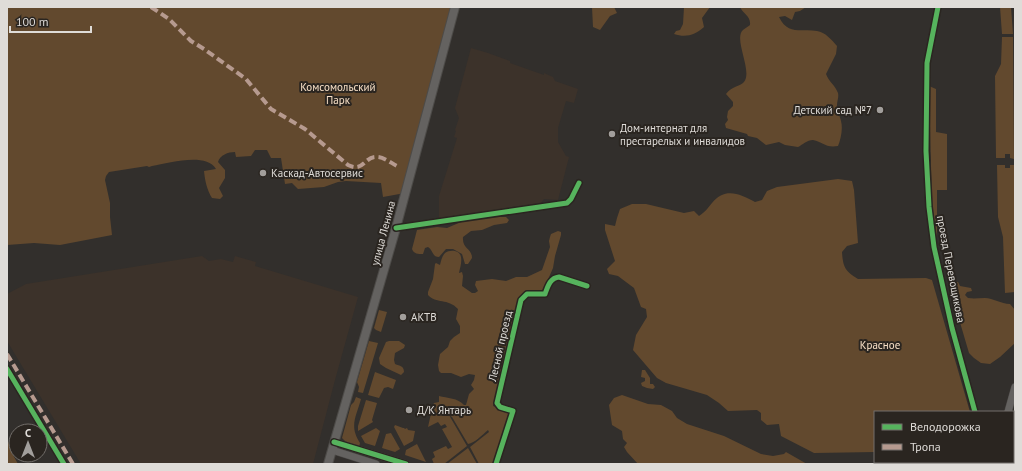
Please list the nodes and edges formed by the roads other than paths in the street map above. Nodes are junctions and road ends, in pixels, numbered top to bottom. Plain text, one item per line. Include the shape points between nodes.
1 (455, 7) edge
2 (938, 7) edge
3 (579, 183) dead end
4 (396, 228) junction
5 (587, 286) dead end
6 (7, 369) edge
7 (1015, 387) edge
8 (975, 411) edge
9 (1008, 411) edge
10 (333, 446) junction
11 (64, 464) edge
12 (328, 464) edge
13 (376, 464) edge
14 (406, 464) edge
15 (496, 464) edge

1 - 4 main road, улица Ленина
2 - 8 street, проезд Перевощикова via 926,80 928,192 933,240 953,332
3 - 4 street via 567,203
4 - 10 main road, улица Ленина
5 - 15 street, Лесной проезд via 554,277 545,294 527,294 521,300 497,403 500,407 513,411
6 - 11 street
7 - 9 street
10 - 12 main road, улица Ленина
10 - 13 street
10 - 14 street

